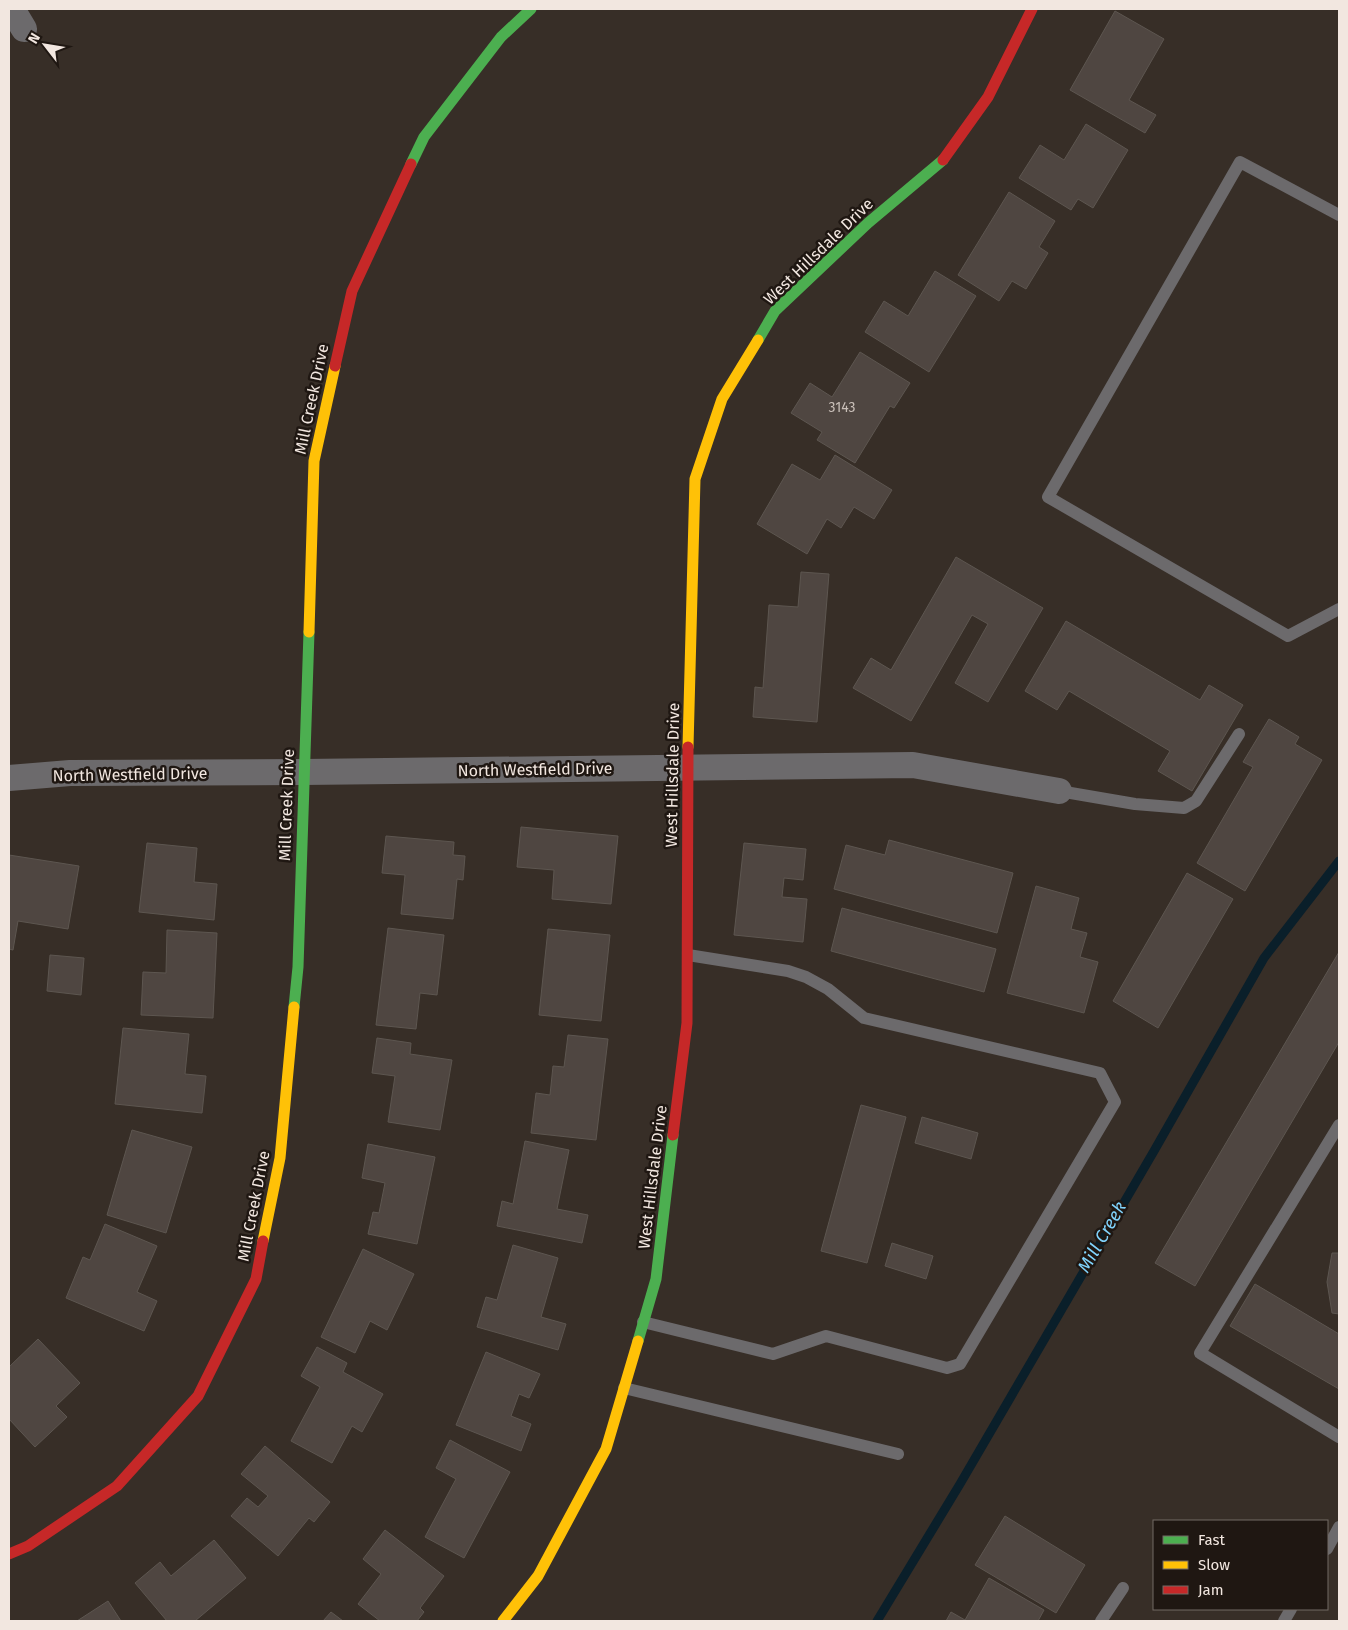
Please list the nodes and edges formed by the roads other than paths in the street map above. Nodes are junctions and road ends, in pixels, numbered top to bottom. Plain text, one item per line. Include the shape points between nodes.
1 (531, 9) edge
2 (1032, 9) edge
3 (1339, 215) edge
4 (1339, 609) edge
5 (1239, 734) dead end
6 (688, 767) junction
7 (303, 772) junction
8 (9, 778) edge
9 (1059, 791) joint
10 (688, 955) junction
11 (1339, 1125) edge
12 (644, 1322) junction
13 (624, 1388) junction
14 (1339, 1437) edge
15 (898, 1454) dead end
16 (1339, 1528) edge
17 (1328, 1547) edge
18 (9, 1554) edge
19 (1123, 1588) dead end
20 (1290, 1610) edge
21 (503, 1621) edge
22 (1101, 1621) edge
23 (1284, 1621) edge

1 - 7 street, Mill Creek Drive via 501,37 424,137 352,291 314,461
2 - 6 street, West Hillsdale Drive via 988,98 940,163 868,223 775,311 722,399 695,479
3 - 4 lane via 1240,162 1048,497 1288,636
5 - 9 lane via 1196,801 1184,808 1135,804
6 - 7 street, North Westfield Drive
6 - 9 street, North Westfield Drive via 913,764
6 - 10 street, West Hillsdale Drive
7 - 8 street, North Westfield Drive via 70,773
7 - 18 street, Mill Creek Drive via 298,967 280,1158 256,1279 198,1396 116,1486 28,1546
10 - 12 street, West Hillsdale Drive via 687,1023 656,1279
10 - 12 lane via 788,971 828,989 864,1018 1100,1073 1115,1102 960,1364 947,1368 826,1336 773,1354
11 - 14 lane via 1200,1354
12 - 13 street, West Hillsdale Drive
13 - 15 lane
13 - 21 street, West Hillsdale Drive via 606,1450 538,1576
16 - 17 lane
19 - 22 lane
20 - 23 lane

